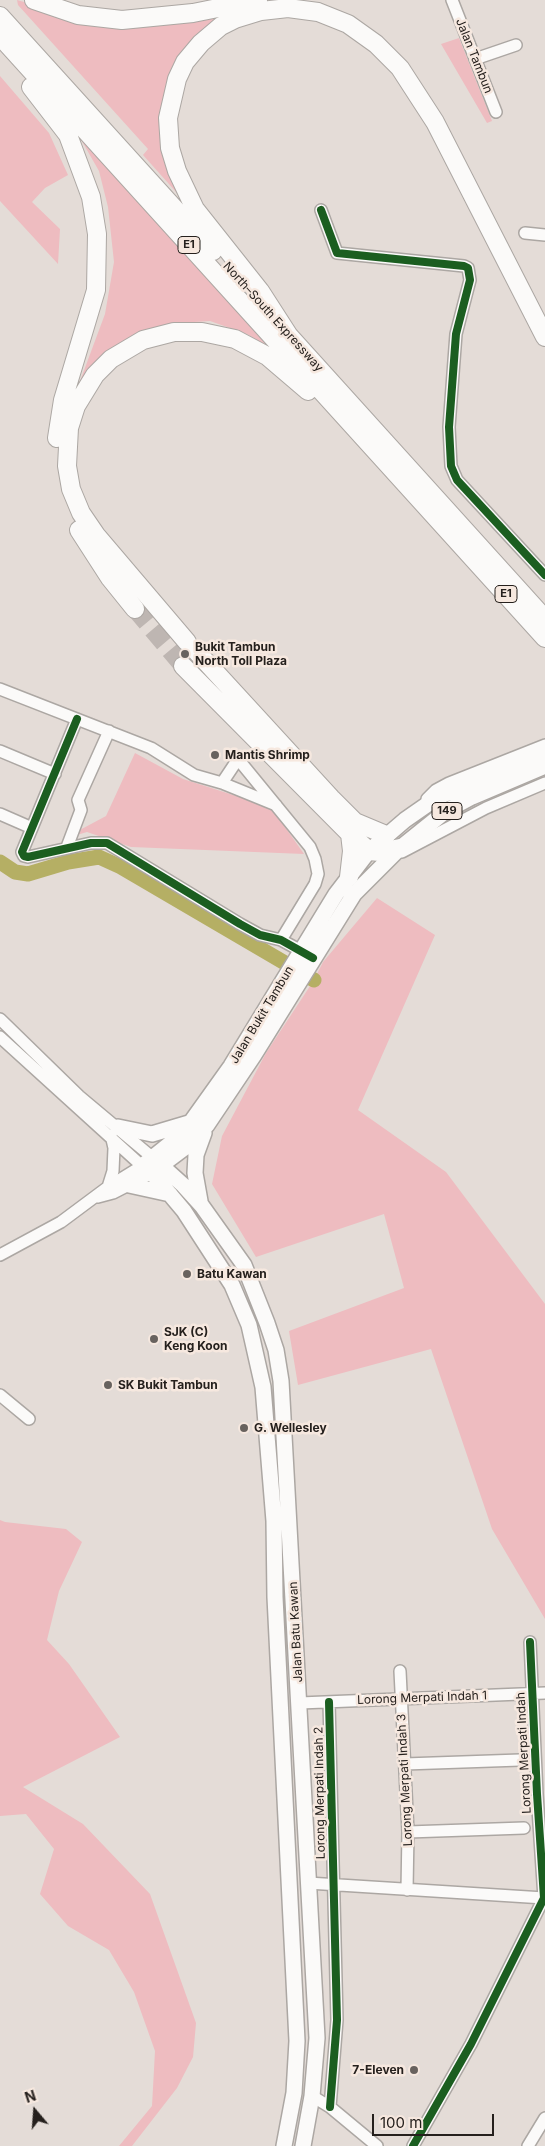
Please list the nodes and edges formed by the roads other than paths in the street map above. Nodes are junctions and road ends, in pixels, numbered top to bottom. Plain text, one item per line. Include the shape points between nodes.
1 (34, 0) edge
2 (258, 0) edge
3 (314, 0) edge
4 (452, 0) edge
5 (0, 16) edge
6 (0, 36) edge
7 (516, 45) dead end
8 (0, 51) edge
9 (475, 59) junction
10 (496, 112) dead end
11 (321, 210) dead end
12 (525, 232) dead end
13 (545, 235) edge
14 (494, 237) junction
15 (289, 336) junction
16 (545, 338) edge
17 (378, 453) junction
18 (545, 575) edge
19 (135, 609) tunnel mouth
20 (545, 619) edge
21 (545, 638) edge
22 (183, 666) tunnel mouth
23 (0, 689) edge
24 (77, 718) junction
25 (109, 732) junction
26 (545, 745) edge
27 (0, 752) edge
28 (545, 753) edge
29 (545, 766) edge
30 (55, 774) junction
31 (498, 779) junction
32 (222, 783) junction
33 (545, 783) edge
34 (276, 805) junction
35 (0, 814) edge
36 (410, 816) junction
37 (32, 828) junction
38 (350, 834) junction
39 (386, 836) junction
40 (67, 847) junction
41 (370, 851) junction
42 (394, 853) junction
43 (349, 877) junction
44 (281, 940) junction
45 (305, 958) junction
46 (0, 1018) edge
47 (0, 1037) edge
48 (199, 1124) junction
49 (115, 1131) junction
50 (152, 1166) junction
51 (129, 1185) junction
52 (108, 1187) junction
53 (170, 1194) junction
54 (96, 1198) junction
55 (202, 1206) junction
56 (0, 1255) edge
57 (0, 1396) edge
58 (29, 1419) dead end
59 (530, 1642) dead end
60 (400, 1671) dead end
61 (532, 1693) junction
62 (545, 1693) edge
63 (401, 1699) junction
64 (329, 1702) junction
65 (300, 1703) junction
66 (520, 1760) dead end
67 (540, 1760) edge
68 (405, 1764) junction
69 (524, 1828) dead end
70 (408, 1832) junction
71 (308, 1883) junction
72 (333, 1884) junction
73 (407, 1890) junction
74 (544, 1898) edge
75 (297, 2041) junction
76 (312, 2096) junction
77 (330, 2107) junction
78 (545, 2118) edge
79 (288, 2130) junction
80 (284, 2146) edge
81 (304, 2146) edge
82 (377, 2146) edge
83 (413, 2146) edge
84 (528, 2146) edge

1 - 2 highway via 78,15 122,20 192,13
3 - 14 highway via 335,7 367,25 392,45 414,70 430,93 468,166
4 - 9 street, Jalan Tambun
5 - 15 highway, North–South Expressway / E1
6 - 17 highway, North–South Expressway / E1
7 - 9 street
8 - 19 highway via 47,105 68,135 91,197 97,234 96,290 63,400 57,432 57,469 75,524 110,578
9 - 10 street, Jalan Tambun
11 - 18 street via 337,253 468,268 470,280 456,334 449,427 451,466 457,480
12 - 13 street
14 - 15 highway via 422,99 400,68 376,44 348,24 301,9 261,11 222,26 201,43 181,70 171,96 168,118 170,148 195,209 260,291
14 - 16 highway
15 - 20 highway, North–South Expressway / E1
17 - 21 highway, North–South Expressway / E1
17 - 39 highway via 267,356 226,336 188,332 158,336 132,345 102,367 82,394 69,428 66,460 71,489 81,513 96,535 192,647 330,798 355,822
22 - 38 highway
23 - 24 street
24 - 25 street
24 - 30 street
25 - 32 street via 150,748 194,775
25 - 40 street via 78,800 81,810
26 - 36 street via 441,787
27 - 30 street
28 - 31 main road, Jalan Bukit Tambun / 149
29 - 31 main road, Jalan Bukit Tambun / 149
30 - 37 street
31 - 36 main road, Jalan Bukit Tambun / 149 via 438,797
31 - 42 main road, Jalan Bukit Tambun / 149 via 446,812
32 - 34 street
32 - 34 street via 238,759
33 - 42 street
34 - 44 street via 310,847 318,874 316,884
35 - 37 street
36 - 39 main road, Jalan Bukit Tambun / 149
37 - 40 street via 22,852 24,856
38 - 41 highway
38 - 43 highway
39 - 41 main road, Jalan Bukit Tambun / 149
40 - 44 street via 107,843 240,924
41 - 42 highway
41 - 43 main road, Jalan Bukit Tambun
42 - 45 main road, Jalan Bukit Tambun via 354,894
43 - 45 main road, Jalan Bukit Tambun
44 - 45 street
45 - 48 main road, Jalan Bukit Tambun via 231,1066
46 - 49 street
47 - 49 street via 71,1103
48 - 49 main road via 152,1134
48 - 50 main road, Jalan Bukit Tambun via 177,1138
48 - 55 main road via 194,1173
49 - 50 street
49 - 52 street via 113,1171
50 - 51 street, Jalan Bukit Tambun
50 - 52 street, Jalan Bukit Tambun
50 - 53 main road, Jalan Batu Kawan
50 - 55 main road, Jalan Batu Kawan
51 - 53 main road
51 - 54 street, Jalan Bukit Tambun
52 - 54 street, Jalan Bukit Tambun
53 - 75 main road, Jalan Batu Kawan via 196,1228 235,1292 249,1325 263,1387 274,1521
54 - 56 street, Jalan Bukit Tambun via 61,1222
55 - 65 main road, Jalan Batu Kawan via 244,1265 276,1350 285,1428
57 - 58 street
59 - 61 street, Lorong Merpati Indah
60 - 63 street, Lorong Merpati Indah 3
61 - 62 street, Lorong Merpati Indah 1
61 - 63 street, Lorong Merpati Indah 1
61 - 67 street, Lorong Merpati Indah
63 - 64 street, Lorong Merpati Indah 1
63 - 68 street, Lorong Merpati Indah 3
64 - 65 street, Lorong Merpati Indah 1
64 - 72 street, Lorong Merpati Indah 2
65 - 71 main road, Jalan Batu Kawan
66 - 68 street
67 - 74 street, Lorong Merpati Indah
68 - 70 street, Lorong Merpati Indah 3
69 - 70 street
70 - 73 street, Lorong Merpati Indah 3
71 - 72 street
71 - 76 main road, Jalan Batu Kawan via 317,2038
72 - 73 street
72 - 77 street, Lorong Merpati Indah 2 via 337,2041
73 - 74 street
74 - 83 street via 471,2044
75 - 76 main road via 301,2080
75 - 79 main road, Jalan Batu Kawan
76 - 77 street
76 - 79 main road via 307,2096 299,2104
76 - 81 main road, Jalan Batu Kawan
77 - 82 street
78 - 84 street
79 - 80 main road, Jalan Batu Kawan

